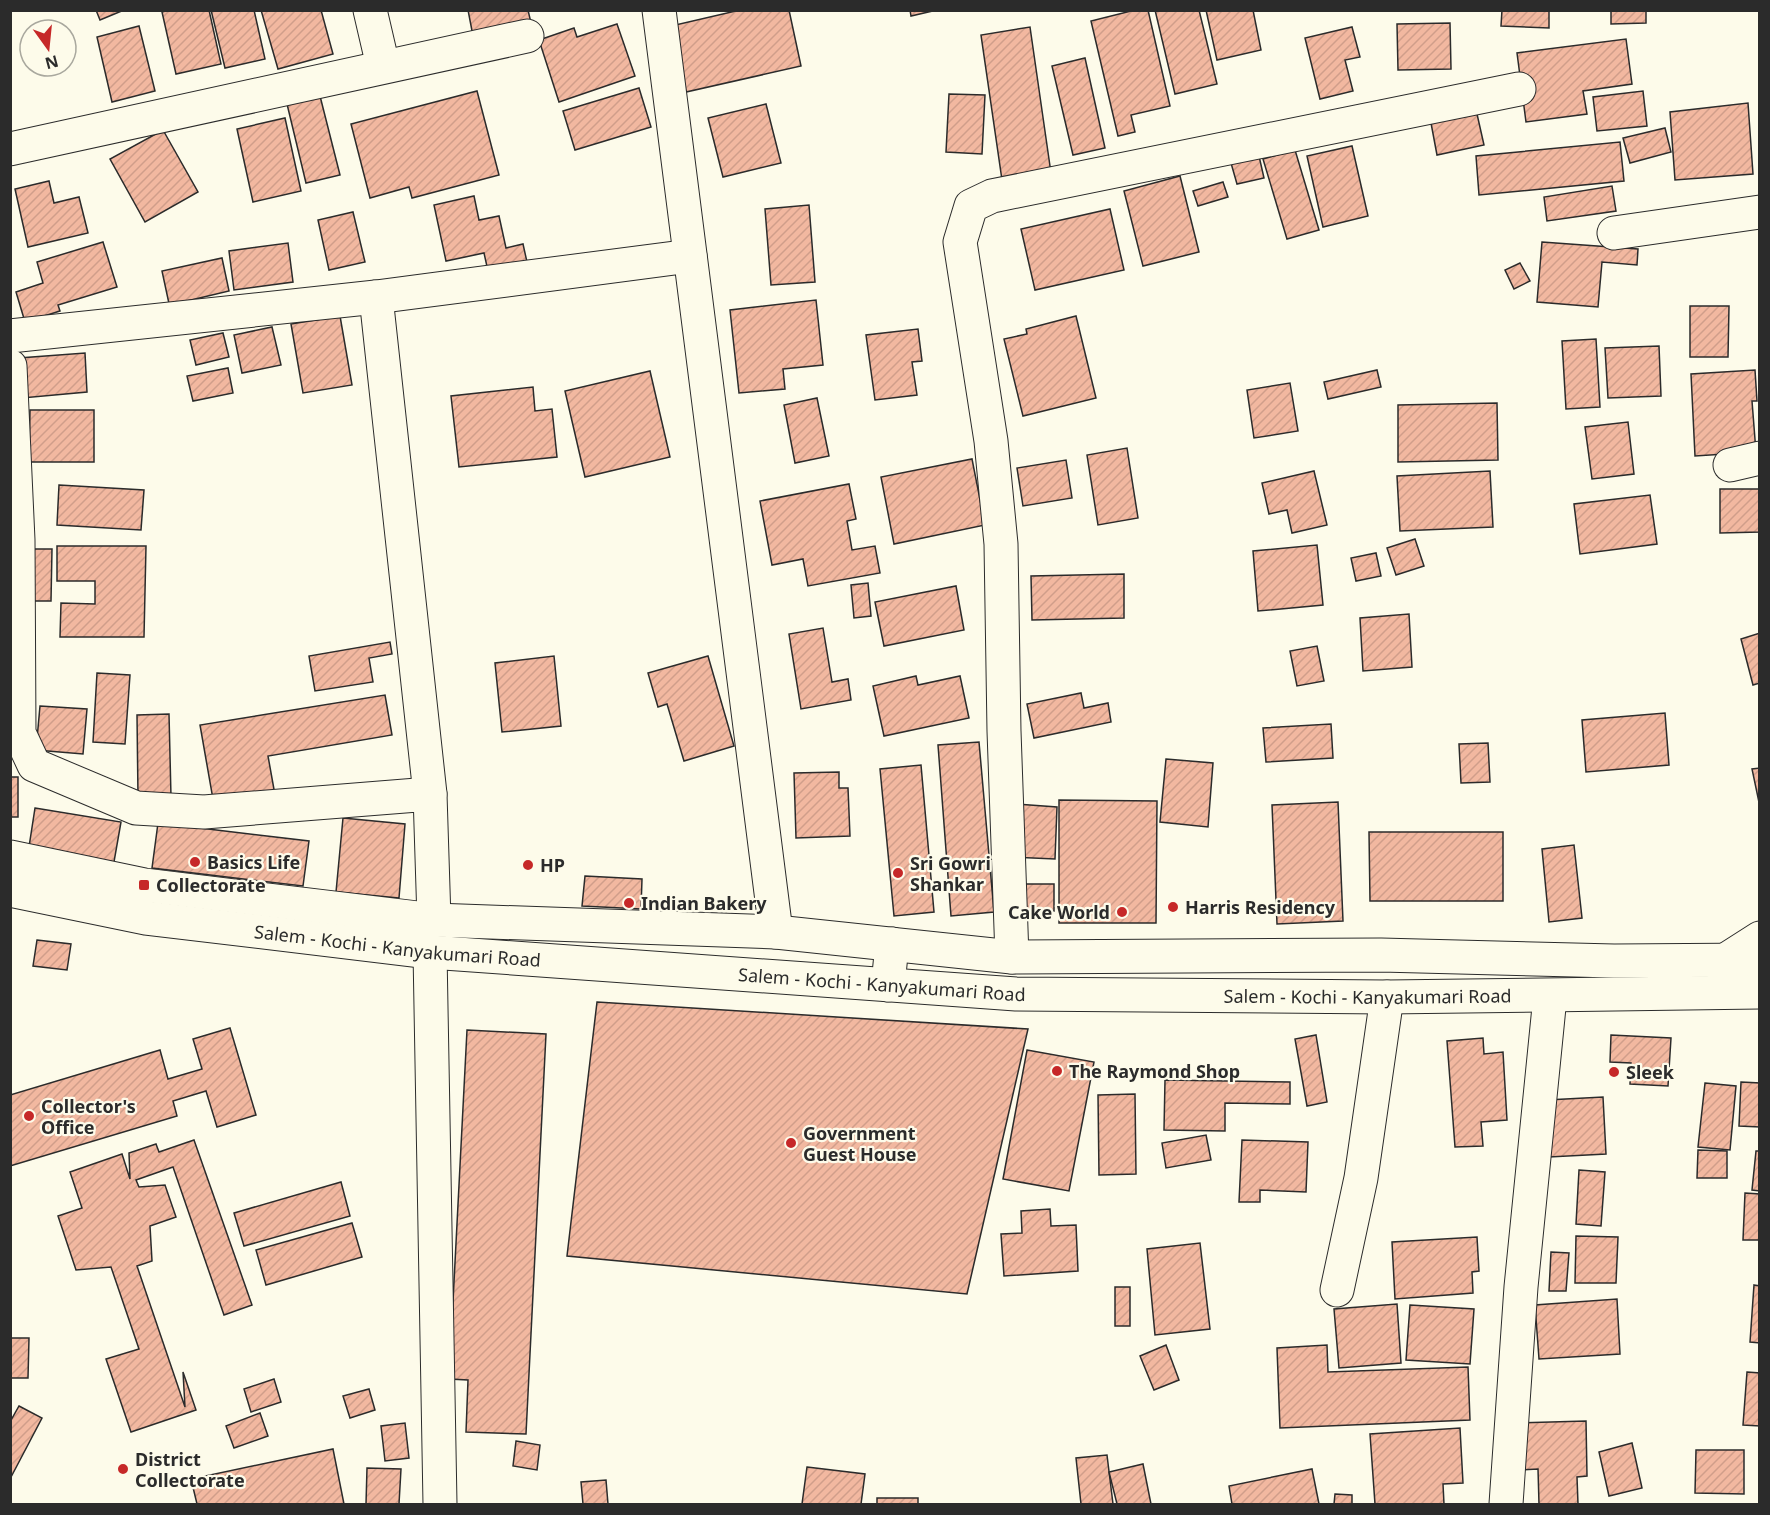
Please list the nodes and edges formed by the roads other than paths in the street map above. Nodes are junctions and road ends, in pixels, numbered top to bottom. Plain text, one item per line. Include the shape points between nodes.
1 (370, 10) edge
2 (659, 10) edge
3 (527, 36) dead end
4 (383, 66) junction
5 (1519, 89) dead end
6 (10, 149) edge
7 (1760, 212) edge
8 (1614, 233) dead end
9 (690, 256) junction
10 (376, 297) junction
11 (10, 336) edge
12 (10, 366) edge
13 (430, 794) junction
14 (10, 858) edge
15 (10, 890) edge
16 (434, 920) junction
17 (776, 932) junction
18 (1760, 938) edge
19 (892, 944) junction
20 (430, 952) junction
21 (1012, 957) junction
22 (1760, 960) edge
23 (1724, 977) junction
24 (888, 985) junction
25 (1760, 992) edge
26 (1550, 996) junction
27 (1387, 997) junction
28 (1337, 1290) dead end
29 (440, 1504) edge
30 (1506, 1504) edge

1 - 4 main road
2 - 9 main road
3 - 4 main road
4 - 6 main road
5 - 21 main road via 992,196 971,206 960,242 991,441 1001,544
7 - 8 main road
9 - 10 main road
9 - 17 main road
10 - 11 main road
10 - 13 main road
12 - 13 main road via 18,540 19,733 34,765 136,807 204,812
13 - 16 main road
14 - 16 main road, Salem - Kochi - Kanyakumari Road via 144,885
15 - 20 main road, Salem - Kochi - Kanyakumari Road via 146,918
16 - 17 main road, Salem - Kochi - Kanyakumari Road
17 - 19 main road, Salem - Kochi - Kanyakumari Road
18 - 23 main road
19 - 21 main road, Salem - Kochi - Kanyakumari Road
19 - 24 main road
20 - 24 main road, Salem - Kochi - Kanyakumari Road
20 - 29 main road
21 - 23 main road, Salem - Kochi - Kanyakumari Road via 1381,955 1604,961
22 - 23 main road, Salem - Kochi - Kanyakumari Road
23 - 25 main road, Salem - Kochi - Kanyakumari Road
23 - 26 main road, Salem - Kochi - Kanyakumari Road
24 - 27 main road, Salem - Kochi - Kanyakumari Road via 1016,994
26 - 27 main road, Salem - Kochi - Kanyakumari Road
26 - 30 main road via 1521,1287
27 - 28 main road via 1360,1178

